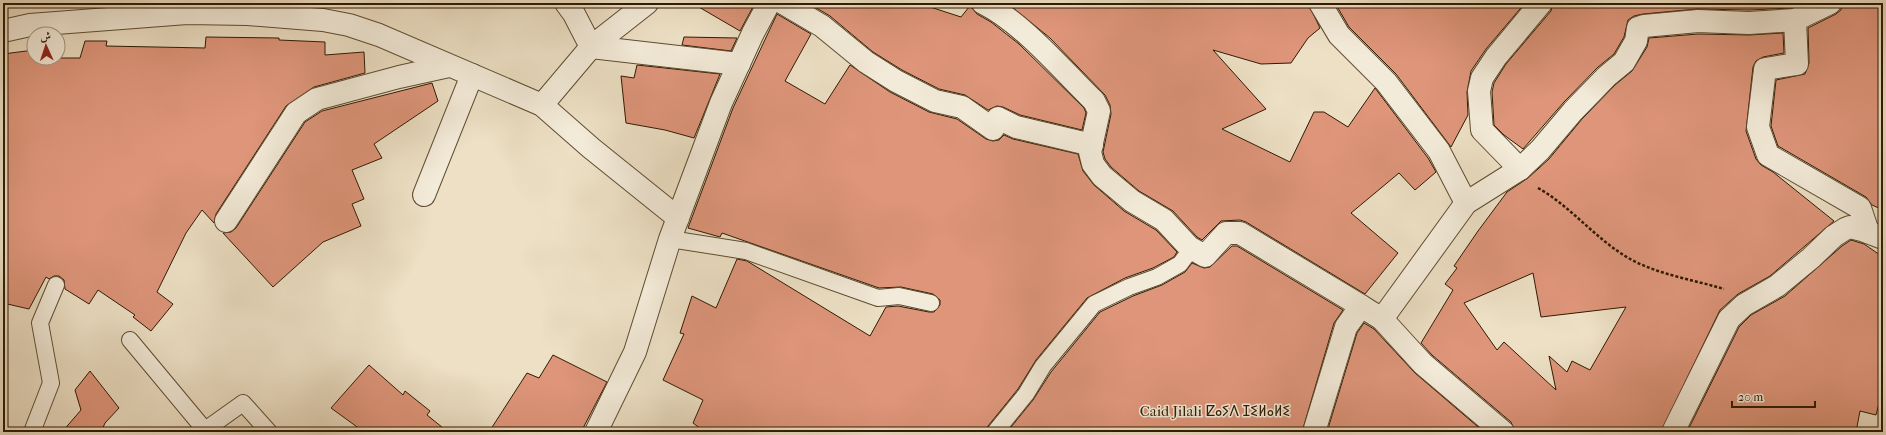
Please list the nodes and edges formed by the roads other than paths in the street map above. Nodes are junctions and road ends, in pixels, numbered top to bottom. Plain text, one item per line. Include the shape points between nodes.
1 (566, 3) edge
2 (647, 3) edge
3 (769, 3) edge
4 (783, 3) edge
5 (983, 3) edge
6 (1320, 3) edge
7 (1541, 3) edge
8 (1830, 3) edge
9 (1794, 20) junction
10 (3, 30) edge
11 (591, 47) junction
12 (739, 64) junction
13 (449, 66) junction
14 (472, 75) junction
15 (542, 105) junction
16 (1092, 145) junction
17 (1520, 169) junction
18 (424, 195) dead end
19 (1466, 203) junction
20 (678, 218) junction
21 (226, 221) dead end
22 (1876, 235) edge
23 (670, 239) junction
24 (1189, 247) junction
25 (56, 286) dead end
26 (931, 303) dead end
27 (1361, 306) junction
28 (1382, 318) junction
29 (130, 340) dead end
30 (32, 432) edge
31 (268, 432) edge
32 (596, 432) edge
33 (995, 432) edge
34 (1314, 432) edge
35 (1502, 432) edge
36 (1673, 432) edge

1 - 11 street
2 - 11 street
3 - 12 street
4 - 16 street via 822,26 866,62 896,81 935,101 962,107 993,129 998,118 1016,127
5 - 16 street via 1017,25 1094,101 1099,111
6 - 19 street via 1338,35 1386,82 1439,151
7 - 17 street via 1496,57 1482,78 1479,91 1482,130
8 - 9 street
9 - 17 street via 1749,23 1698,21 1638,28 1636,41 1624,62 1602,81
9 - 22 street via 1797,64 1765,69 1758,127 1768,155 1860,208
10 - 13 street via 30,25 187,13 248,14 323,20 379,35
11 - 12 street
11 - 15 street
12 - 20 street via 721,103
13 - 14 street
13 - 21 street via 317,99 296,113
14 - 15 street
14 - 18 street
15 - 20 street
16 - 24 street via 1090,152 1093,164 1102,176 1132,201 1164,220
17 - 19 street
19 - 28 street
20 - 23 street
22 - 36 street via 1845,229 1777,286 1744,305 1729,319
23 - 26 lane via 746,251 878,298 899,296
23 - 32 street via 635,352
24 - 27 street via 1205,256 1226,233 1240,233
24 - 33 lane via 1180,264 1157,277 1094,304 1043,366 1026,394
25 - 30 lane via 40,323 51,383
27 - 28 street
27 - 34 street via 1346,327
28 - 35 street via 1423,364
29 - 31 lane via 205,430 243,403

